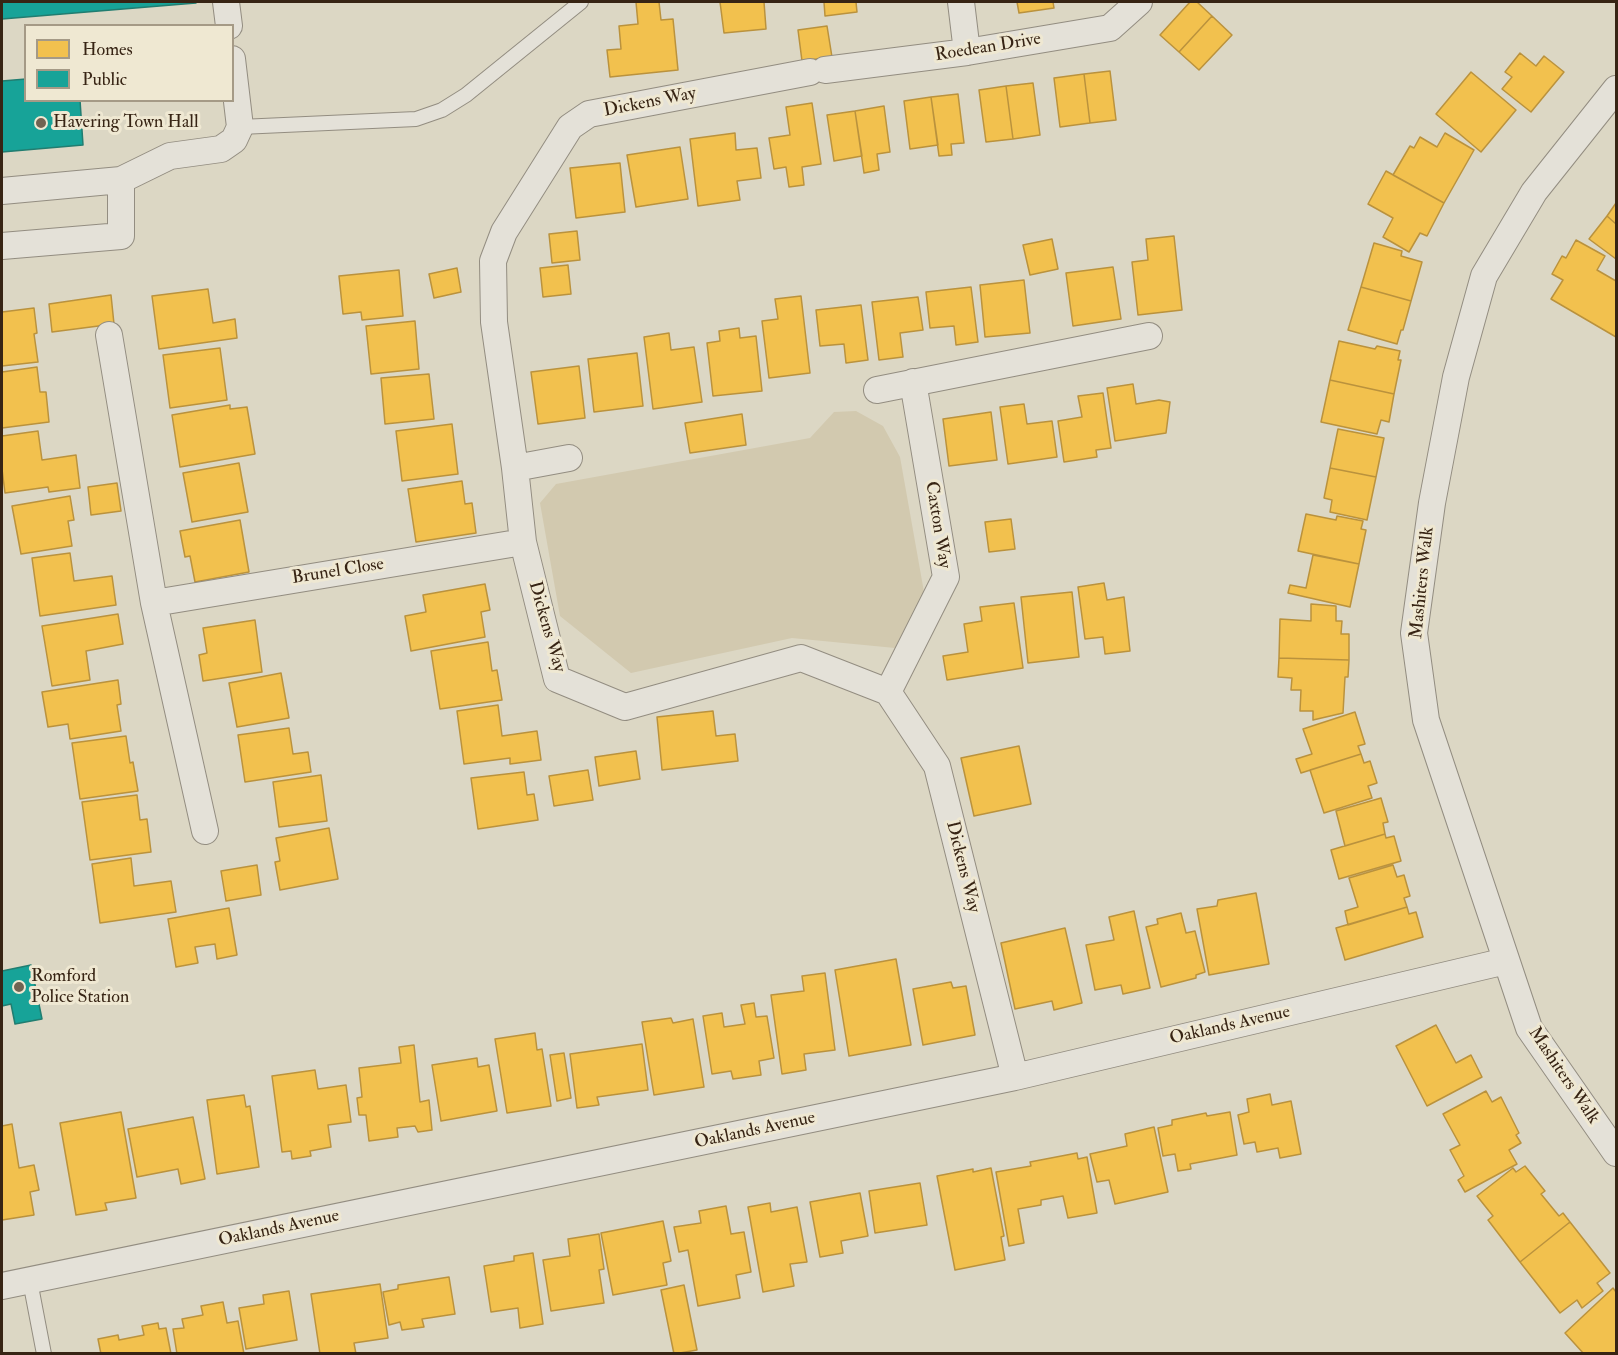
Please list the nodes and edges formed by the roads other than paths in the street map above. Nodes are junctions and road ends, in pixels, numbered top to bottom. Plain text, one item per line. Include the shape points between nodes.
1 (226, 2) edge
2 (581, 2) edge
3 (961, 2) edge
4 (1139, 2) edge
5 (229, 24) edge
6 (967, 52) junction
7 (817, 71) joint
8 (234, 76) edge
9 (1617, 89) edge
10 (240, 127) junction
11 (121, 180) junction
12 (2, 191) edge
13 (2, 246) edge
14 (109, 335) dead end
15 (1149, 336) dead end
16 (914, 382) junction
17 (877, 390) dead end
18 (569, 458) dead end
19 (515, 468) junction
20 (523, 542) junction
21 (154, 603) junction
22 (888, 692) junction
23 (205, 831) dead end
24 (1506, 961) junction
25 (1015, 1077) junction
26 (1617, 1152) edge
27 (30, 1281) junction
28 (2, 1286) edge
29 (44, 1353) edge

1 - 5 street
2 - 10 lane via 442,110 416,119
3 - 6 street
4 - 6 street, Roedean Drive via 1110,28
6 - 7 street, Roedean Drive
7 - 19 street, Dickens Way via 589,114 570,127 504,232 493,261 494,322
8 - 10 street
9 - 24 street, Mashiters Walk via 1534,192 1484,276 1456,377 1432,503 1414,633 1426,720
10 - 11 street via 234,140 221,149 170,156
11 - 12 street
11 - 13 street via 121,236
14 - 21 street
15 - 16 street
16 - 17 street
16 - 22 street, Caxton Way via 946,577
18 - 19 street
19 - 20 street, Dickens Way
20 - 21 street, Brunel Close
20 - 22 street, Dickens Way via 557,679 625,707 801,658
21 - 23 street
22 - 25 street, Dickens Way via 937,766
24 - 25 street, Oaklands Avenue
24 - 26 street, Mashiters Walk via 1529,1028
25 - 27 street, Oaklands Avenue
27 - 28 street, Oaklands Avenue
27 - 29 lane

